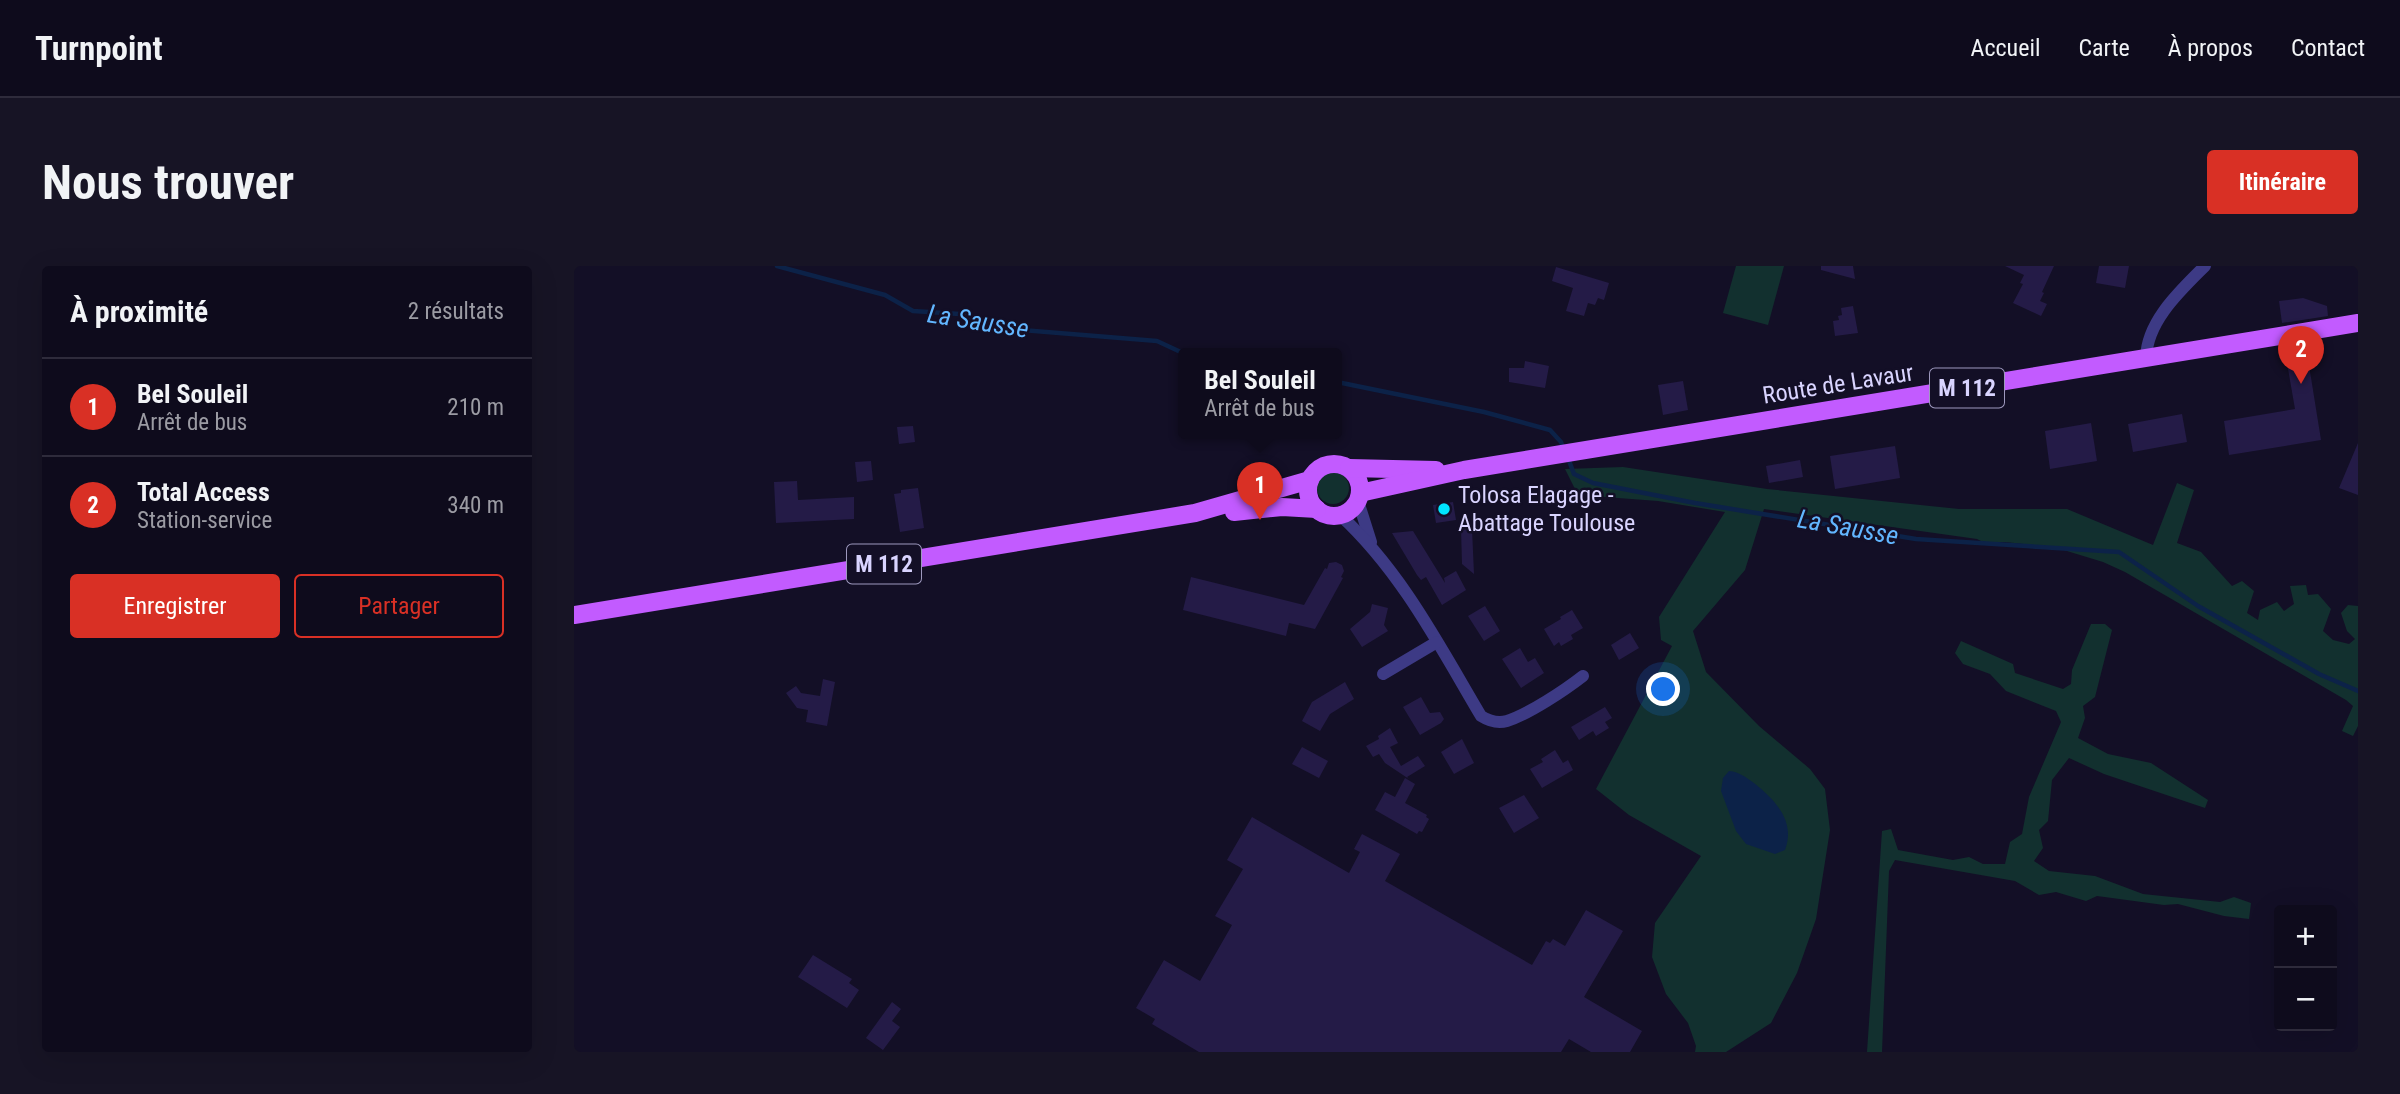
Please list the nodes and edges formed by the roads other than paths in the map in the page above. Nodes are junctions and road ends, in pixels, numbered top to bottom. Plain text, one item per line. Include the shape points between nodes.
1 (2204, 266) edge
2 (2358, 323) edge
3 (2146, 358) junction
4 (1349, 468) junction
5 (1464, 470) junction
6 (1310, 480) junction
7 (1359, 497) junction
8 (1317, 509) junction
9 (1195, 513) junction
10 (1339, 515) junction
11 (1376, 552) junction
12 (574, 615) edge
13 (1437, 642) junction
14 (1383, 674) dead end
15 (1583, 676) dead end

1 - 3 street via 2172,300 2149,338
2 - 3 main road, Route de Lavaur / M 112
3 - 5 main road, Route de Lavaur / M 112
4 - 5 main road, M 112
4 - 6 main road via 1330,464
4 - 7 main road via 1358,479
5 - 7 main road, M 112
6 - 8 main road via 1309,496
6 - 9 main road, M 112
7 - 10 main road
7 - 11 street
8 - 9 main road, M 112
8 - 10 main road
9 - 12 main road, M 112
10 - 11 street
11 - 13 street
13 - 14 street
13 - 15 street via 1481,716 1492,722 1506,722

